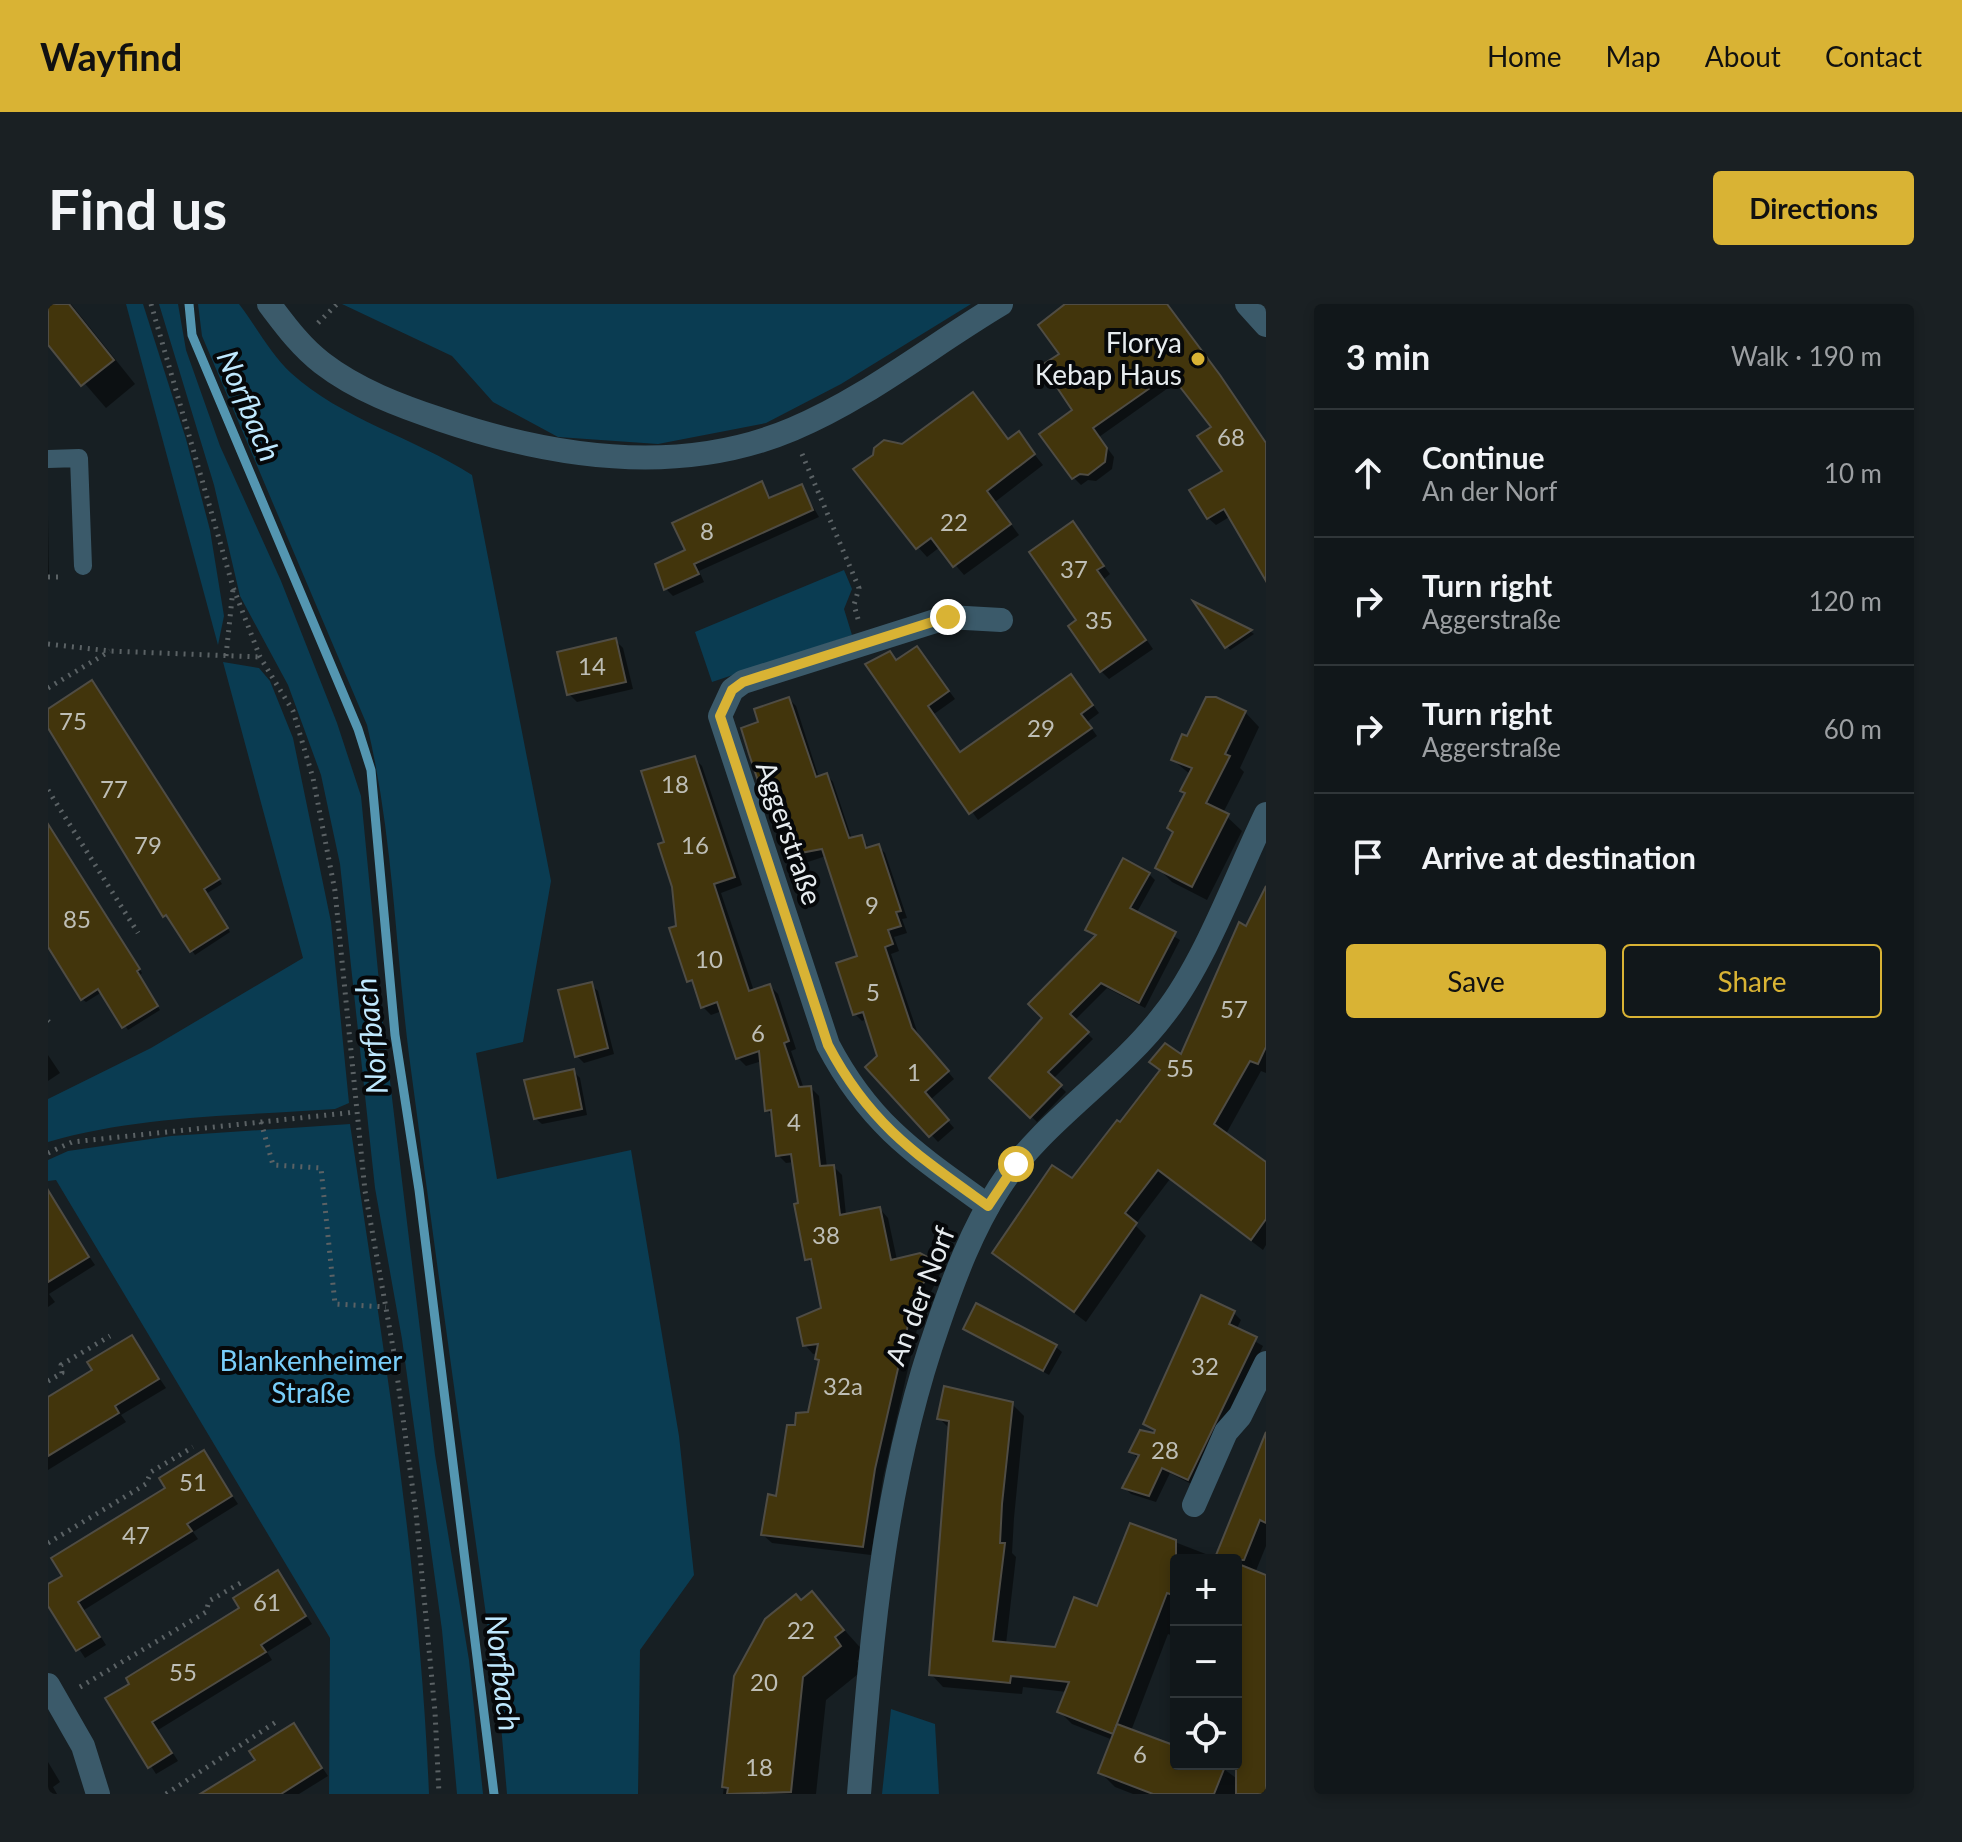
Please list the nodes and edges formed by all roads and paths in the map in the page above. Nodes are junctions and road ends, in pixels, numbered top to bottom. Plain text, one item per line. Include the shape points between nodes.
1 (151, 304) edge
2 (269, 304) edge
3 (1001, 304) edge
4 (1247, 304) edge
5 (1266, 325) edge
6 (792, 430) junction
7 (48, 459) edge
8 (83, 566) dead end
9 (233, 587) junction
10 (1001, 620) dead end
11 (867, 642) junction
12 (48, 644) edge
13 (110, 651) junction
14 (226, 656) junction
15 (260, 657) junction
16 (48, 688) edge
17 (48, 790) edge
18 (1266, 814) edge
19 (138, 933) dead end
20 (356, 1112) junction
21 (261, 1122) junction
22 (48, 1153) edge
23 (988, 1206) junction
24 (386, 1307) junction
25 (110, 1336) dead end
26 (1266, 1363) edge
27 (48, 1381) edge
28 (193, 1447) dead end
29 (1194, 1505) dead end
30 (48, 1543) edge
31 (244, 1581) dead end
32 (53, 1693) edge
33 (279, 1720) dead end
34 (98, 1794) edge
35 (166, 1794) edge
36 (439, 1794) edge
37 (859, 1794) edge

1 - 9 path
2 - 6 street via 299,341 347,379 428,416 514,442 648,458 730,449
3 - 6 street
4 - 5 street
6 - 11 path via 859,588 854,605
7 - 8 lane via 79,458
9 - 14 path
9 - 15 path
10 - 11 street, Aggerstraße via 948,617
11 - 23 street, Aggerstraße via 743,682 723,703 722,730 828,1045 843,1073 883,1126
12 - 13 path
13 - 14 path
13 - 16 path
14 - 15 path
15 - 20 path via 293,711 313,778 335,891
17 - 19 path
18 - 23 street, An der Norf via 1166,1012 1016,1164
20 - 21 path
20 - 24 path
21 - 22 path via 72,1142
21 - 24 path via 273,1165 321,1168 335,1304
23 - 37 street, An der Norf via 953,1281 923,1368 887,1512
24 - 36 path via 416,1513
25 - 27 path via 61,1365 62,1373
26 - 29 street via 1240,1416 1226,1432
28 - 30 path via 151,1472 146,1484
31 - 32 path via 209,1601 206,1612
32 - 34 street via 83,1746
33 - 35 path

